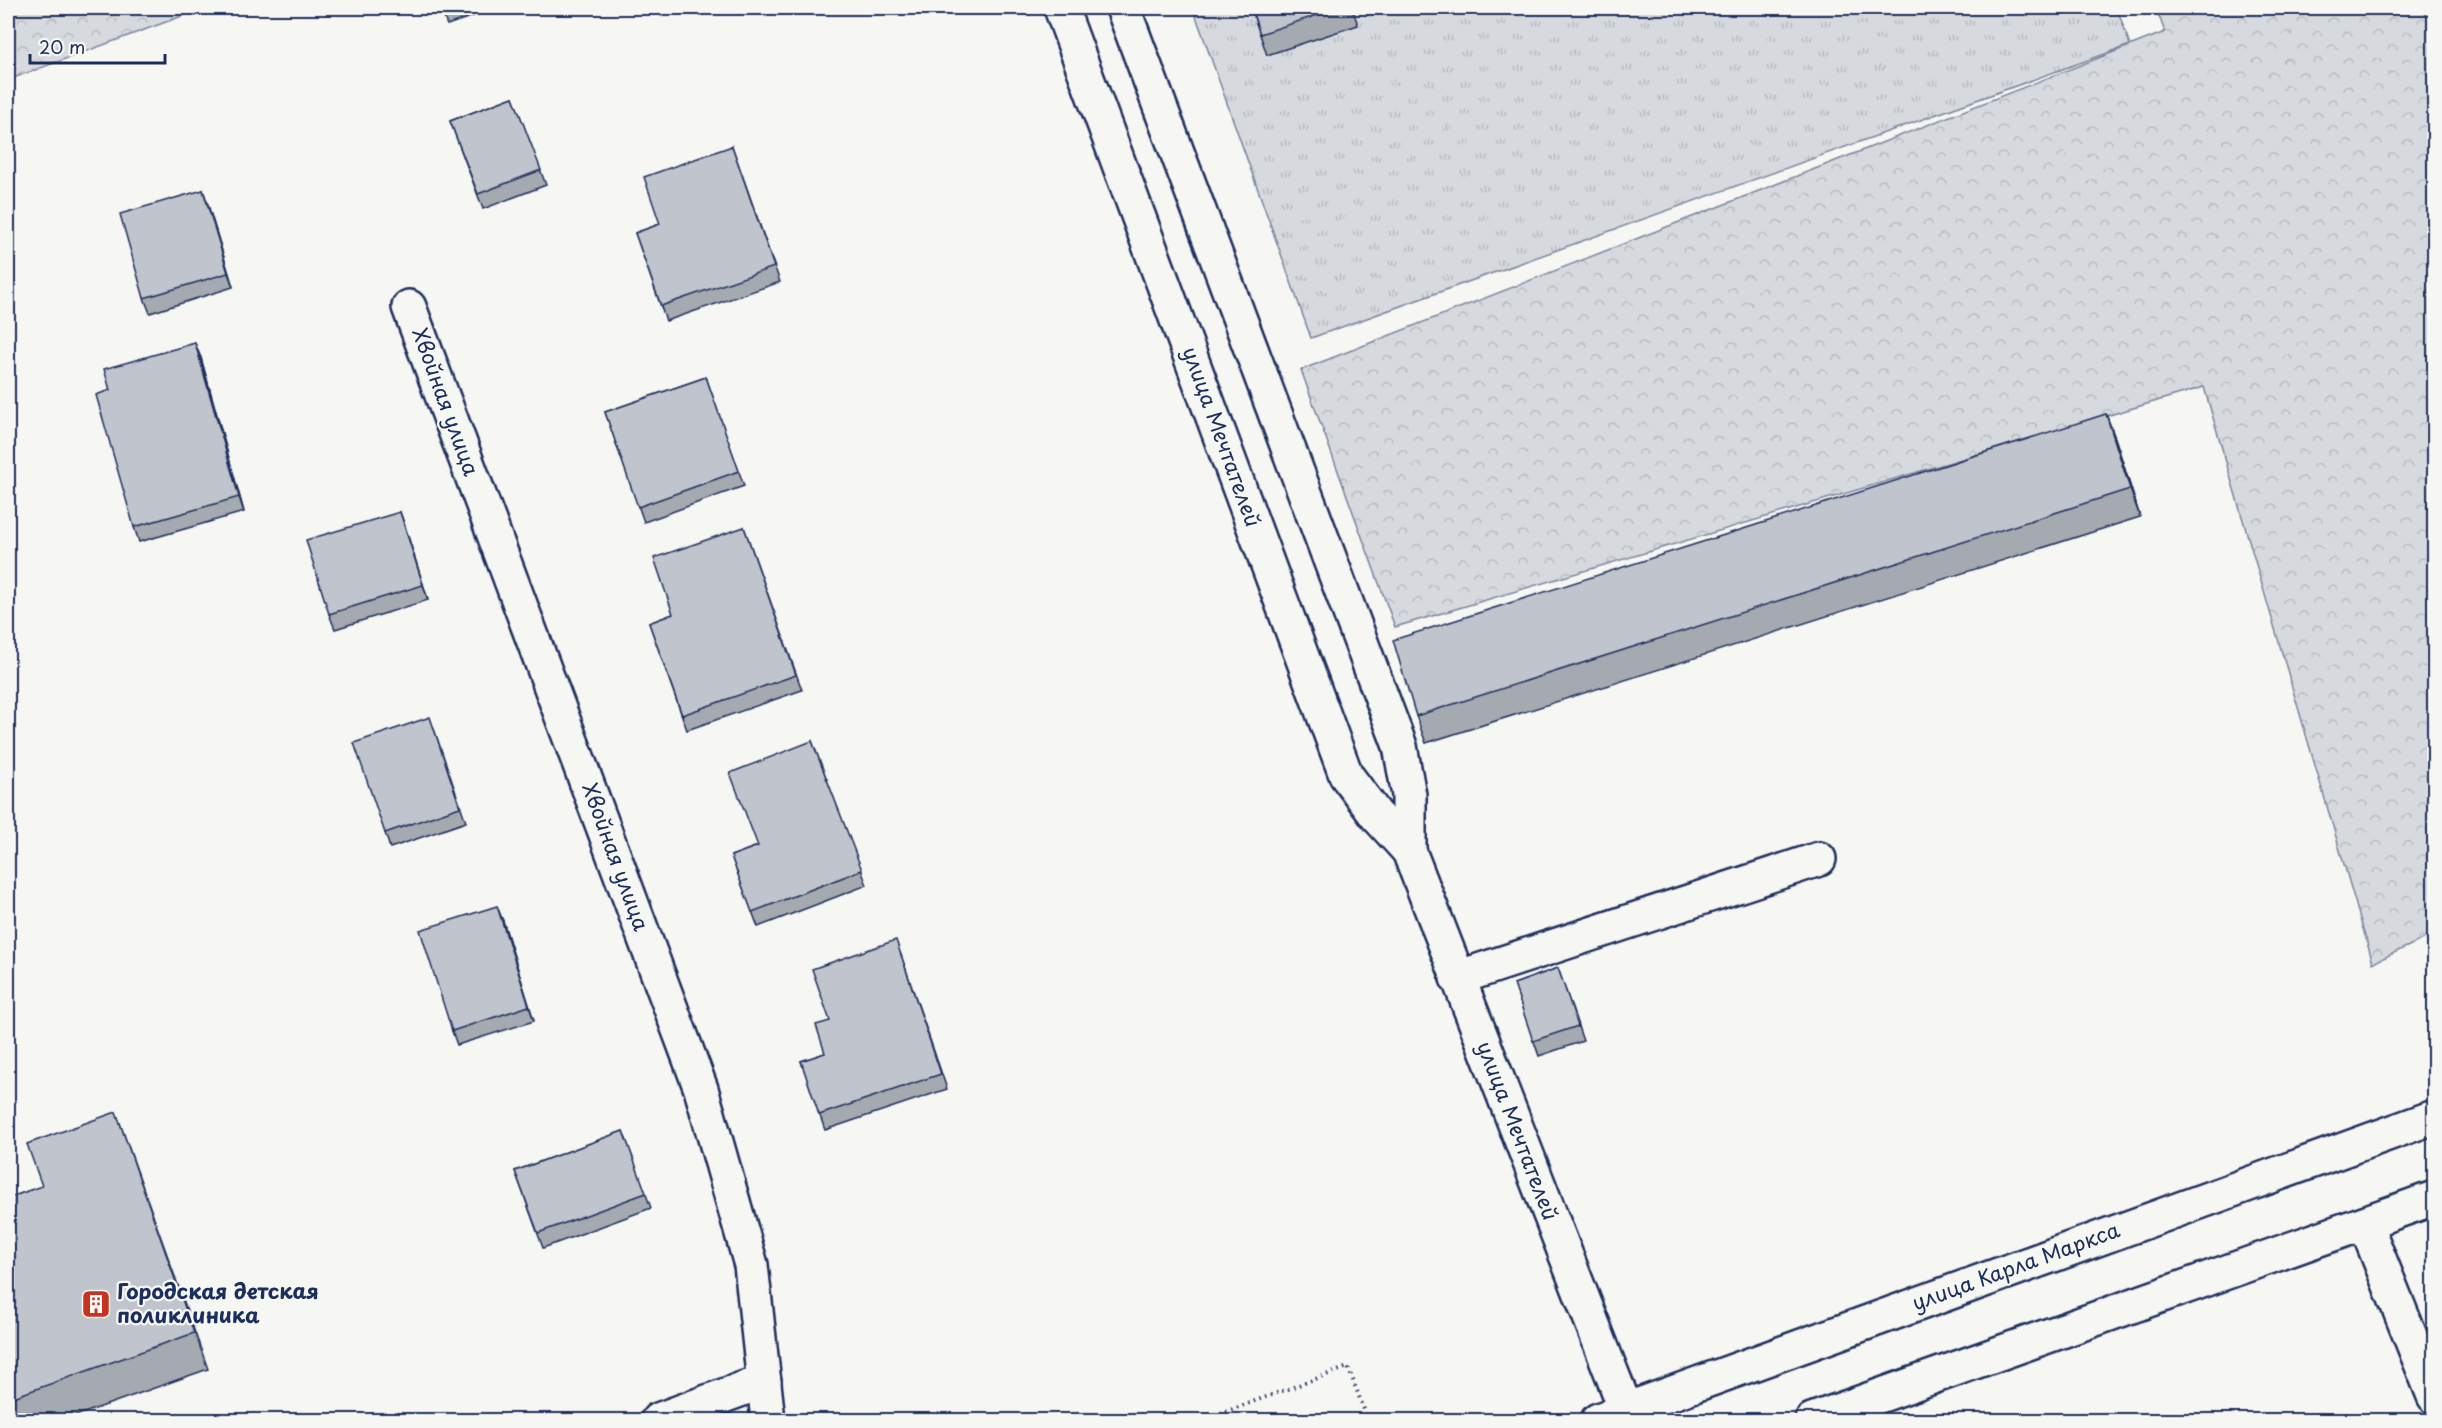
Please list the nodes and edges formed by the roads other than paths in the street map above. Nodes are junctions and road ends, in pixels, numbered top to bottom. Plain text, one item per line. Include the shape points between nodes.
1 (1061, 8) edge
2 (1123, 8) edge
3 (410, 307) dead end
4 (1409, 851) junction
5 (1819, 859) dead end
6 (1458, 978) junction
7 (2434, 1116) edge
8 (2434, 1198) edge
9 (2365, 1223) junction
10 (764, 1381) junction
11 (2434, 1396) edge
12 (1623, 1418) edge
13 (658, 1420) edge
14 (768, 1420) edge
15 (1812, 1420) edge

1 - 4 street, улица Мечтателей via 1346,775
2 - 4 street, улица Мечтателей via 1400,746 1409,795
3 - 10 street, Хвойная улица via 701,1089 751,1265
4 - 6 street, улица Мечтателей
5 - 6 street
6 - 12 street, улица Мечтателей
7 - 12 street, улица Карла Маркса
8 - 9 street
9 - 11 street
9 - 15 street
10 - 13 street
10 - 14 street, Хвойная улица

